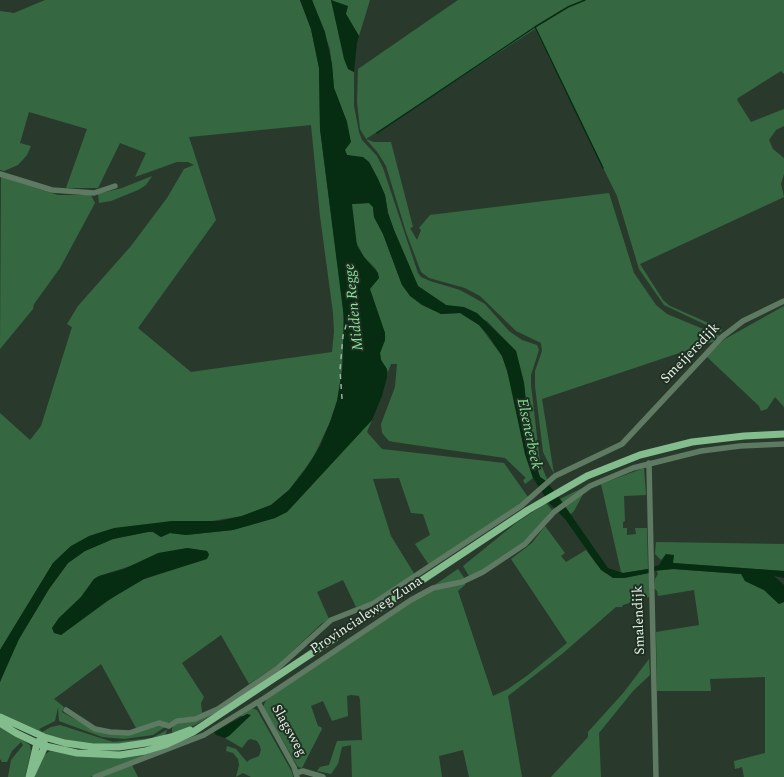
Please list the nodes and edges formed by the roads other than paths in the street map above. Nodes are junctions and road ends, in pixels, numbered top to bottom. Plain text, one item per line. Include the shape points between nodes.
1 (0, 174) edge
2 (116, 186) dead end
3 (784, 301) edge
4 (784, 434) edge
5 (627, 440) joint
6 (784, 444) edge
7 (649, 463) junction
8 (258, 702) junction
9 (66, 710) dead end
10 (0, 717) edge
11 (0, 723) edge
12 (169, 726) junction
13 (44, 737) junction
14 (171, 740) junction
15 (37, 743) junction
16 (45, 746) junction
17 (296, 775) edge
18 (29, 777) edge
19 (95, 777) edge
20 (323, 777) edge
21 (656, 777) edge

1 - 2 street via 52,190 94,193
3 - 5 street, Smeijersdijk via 744,321 722,337
4 - 14 main road, Provincialeweg Zuna via 692,442 651,451 604,468 544,500 194,732
5 - 12 street, Provincialeweg Zuna via 571,467 548,482 521,506 374,604 331,620 278,668 218,709 195,719 178,720
6 - 7 street, Provincialeweg Zuna via 700,451
7 - 8 street, Provincialeweg Zuna via 590,486 554,512 525,544 483,572 462,582 433,588 420,595
7 - 21 street, Smalendijk
8 - 17 street, Slagsweg
8 - 19 street, Provincialeweg Zuna via 204,735
9 - 12 street, Provincialeweg Zuna via 95,728 110,732 129,733 159,724
10 - 13 main road, Provincialeweg Zuna
11 - 15 main road, Provincialeweg Zuna
12 - 14 street
13 - 14 main road, Provincialeweg Zuna via 70,744 107,748
13 - 15 main road
13 - 16 main road
14 - 16 main road, Provincialeweg Zuna via 140,752 109,755 77,753
15 - 16 main road, Provincialeweg Zuna
15 - 18 main road
16 - 18 main road
17 - 20 street, Slagsweg via 304,772

